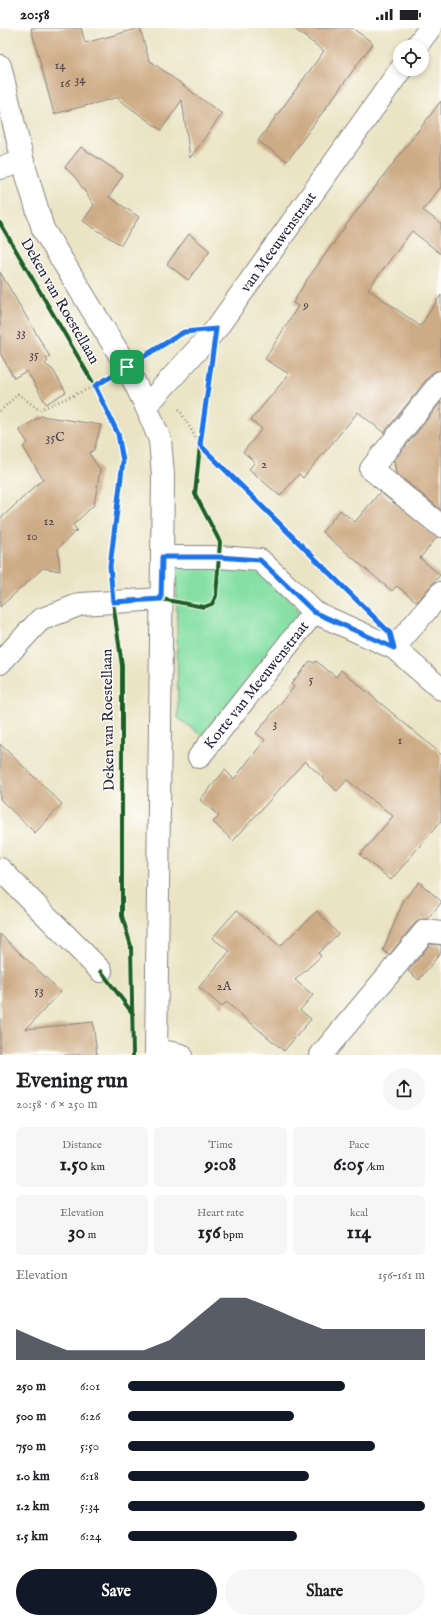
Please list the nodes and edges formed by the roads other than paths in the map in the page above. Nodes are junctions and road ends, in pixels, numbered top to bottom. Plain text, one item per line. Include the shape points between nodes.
1 (430, 28) edge
2 (421, 40) edge
3 (0, 66) edge
4 (396, 76) edge
5 (23, 162) junction
6 (0, 168) edge
7 (441, 382) edge
8 (146, 406) junction
9 (441, 526) edge
10 (162, 557) junction
11 (441, 593) edge
12 (161, 599) junction
13 (314, 612) junction
14 (394, 648) junction
15 (0, 663) edge
16 (441, 689) edge
17 (199, 757) dead end
18 (0, 869) edge
19 (441, 933) edge
20 (101, 971) dead end
21 (157, 1052) edge
22 (181, 1055) edge
23 (321, 1055) edge

1 - 2 street
3 - 5 street, Deken van Roestellaan
4 - 8 street, van Meeuwenstraat via 216,329
5 - 6 street
5 - 8 street, Deken van Roestellaan via 44,229 127,367
7 - 9 street via 371,469
8 - 10 street, Deken van Roestellaan via 160,440 164,475
10 - 12 street, Deken van Roestellaan
10 - 13 street via 260,560
11 - 14 street
12 - 15 street via 81,604 40,620
12 - 21 street, Deken van Roestellaan
13 - 14 street
13 - 17 street, Korte van Meeuwenstraat
14 - 16 street
18 - 20 street
19 - 23 street via 425,931
21 - 22 street

